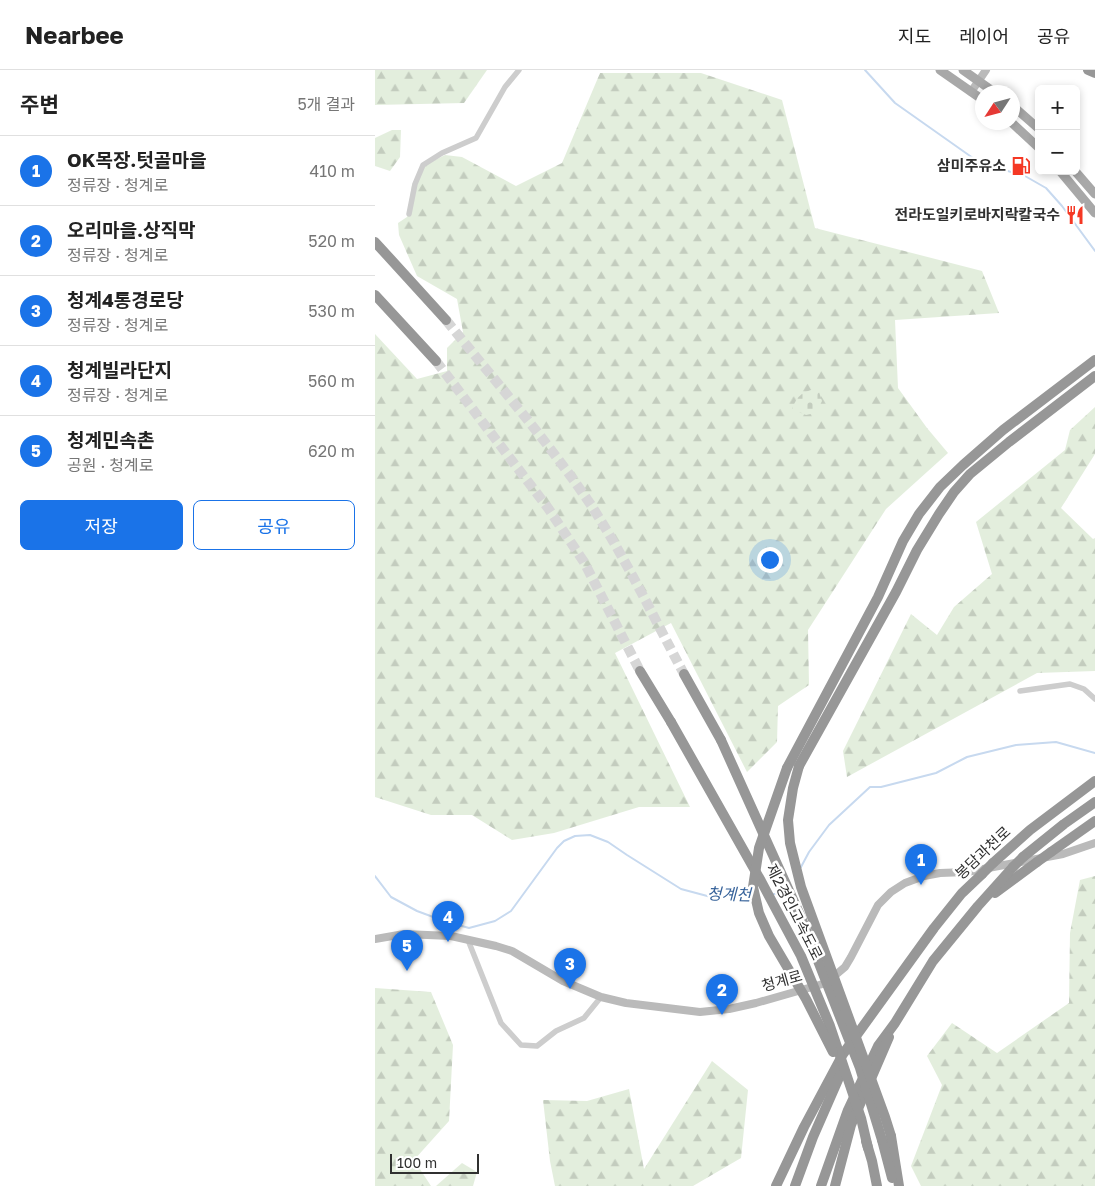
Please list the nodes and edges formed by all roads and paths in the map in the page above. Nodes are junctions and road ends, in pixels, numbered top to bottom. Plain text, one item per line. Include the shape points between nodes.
1 (519, 70) edge
2 (940, 70) edge
3 (963, 70) edge
4 (986, 70) edge
5 (1088, 70) edge
6 (1095, 73) edge
7 (979, 82) junction
8 (984, 85) edge
9 (971, 92) junction
10 (975, 95) edge
11 (1020, 112) edge
12 (1035, 125) edge
13 (1020, 130) edge
14 (1035, 144) edge
15 (1063, 175) edge
16 (1078, 175) edge
17 (1095, 194) edge
18 (1095, 213) edge
19 (409, 214) dead end
20 (375, 242) edge
21 (375, 295) edge
22 (446, 320) tunnel mouth
23 (1095, 360) edge
24 (436, 361) tunnel mouth
25 (1095, 376) edge
26 (640, 671) tunnel mouth
27 (684, 674) tunnel mouth
28 (1020, 691) dead end
29 (1095, 699) edge
30 (1095, 781) edge
31 (1095, 802) edge
32 (1095, 821) edge
33 (1095, 843) edge
34 (978, 906) junction
35 (375, 939) edge
36 (467, 940) junction
37 (601, 997) junction
38 (873, 1013) junction
39 (895, 1023) junction
40 (886, 1138) junction
41 (869, 1148) junction
42 (877, 1185) edge
43 (776, 1186) edge
44 (795, 1186) edge
45 (821, 1186) edge
46 (835, 1186) edge
47 (894, 1186) edge
48 (899, 1186) edge

1 - 19 street via 505,87 476,138 423,165
2 - 9 main road
3 - 7 main road
4 - 7 street
5 - 6 highway
7 - 8 main road
7 - 9 street
9 - 10 main road
11 - 12 main road
13 - 14 main road
15 - 18 main road
16 - 17 main road
20 - 22 highway
21 - 24 highway
23 - 41 highway, bridge via 1003,430 940,487 919,514 787,768 759,848 753,887 759,913 834,1054
25 - 40 highway, bridge via 970,474 954,492 917,550 799,766 788,820 790,843
26 - 41 highway, 제2경인고속도로, bridge via 801,956 830,1026
27 - 40 highway, 제2경인고속도로, bridge via 721,740 800,916
28 - 29 street via 1070,684 1085,689
30 - 38 highway, 봉담과천로, bridge via 1030,830 962,893
31 - 34 highway, 봉담과천로, bridge via 1023,857
32 - 34 highway, 봉담과천로, bridge
33 - 37 street, 청계로 via 1063,854 967,872 940,873 905,883 878,905 845,967 826,983 729,1009 700,1012
34 - 39 highway, 봉담과천로 via 933,961
35 - 36 street, 청계로 via 404,934
36 - 37 street, 청계로 via 511,951 563,981
36 - 37 street via 501,1023 521,1045 537,1046 557,1030 584,1018
38 - 43 highway, 봉담과천로 via 843,1054
38 - 44 highway, 봉담과천로 via 838,1078
39 - 45 highway, 봉담과천로 via 877,1046 848,1110
39 - 46 highway, 봉담과천로 via 851,1124
40 - 47 highway, 제2경인고속도로
40 - 48 highway
41 - 42 highway, 제2경인고속도로

